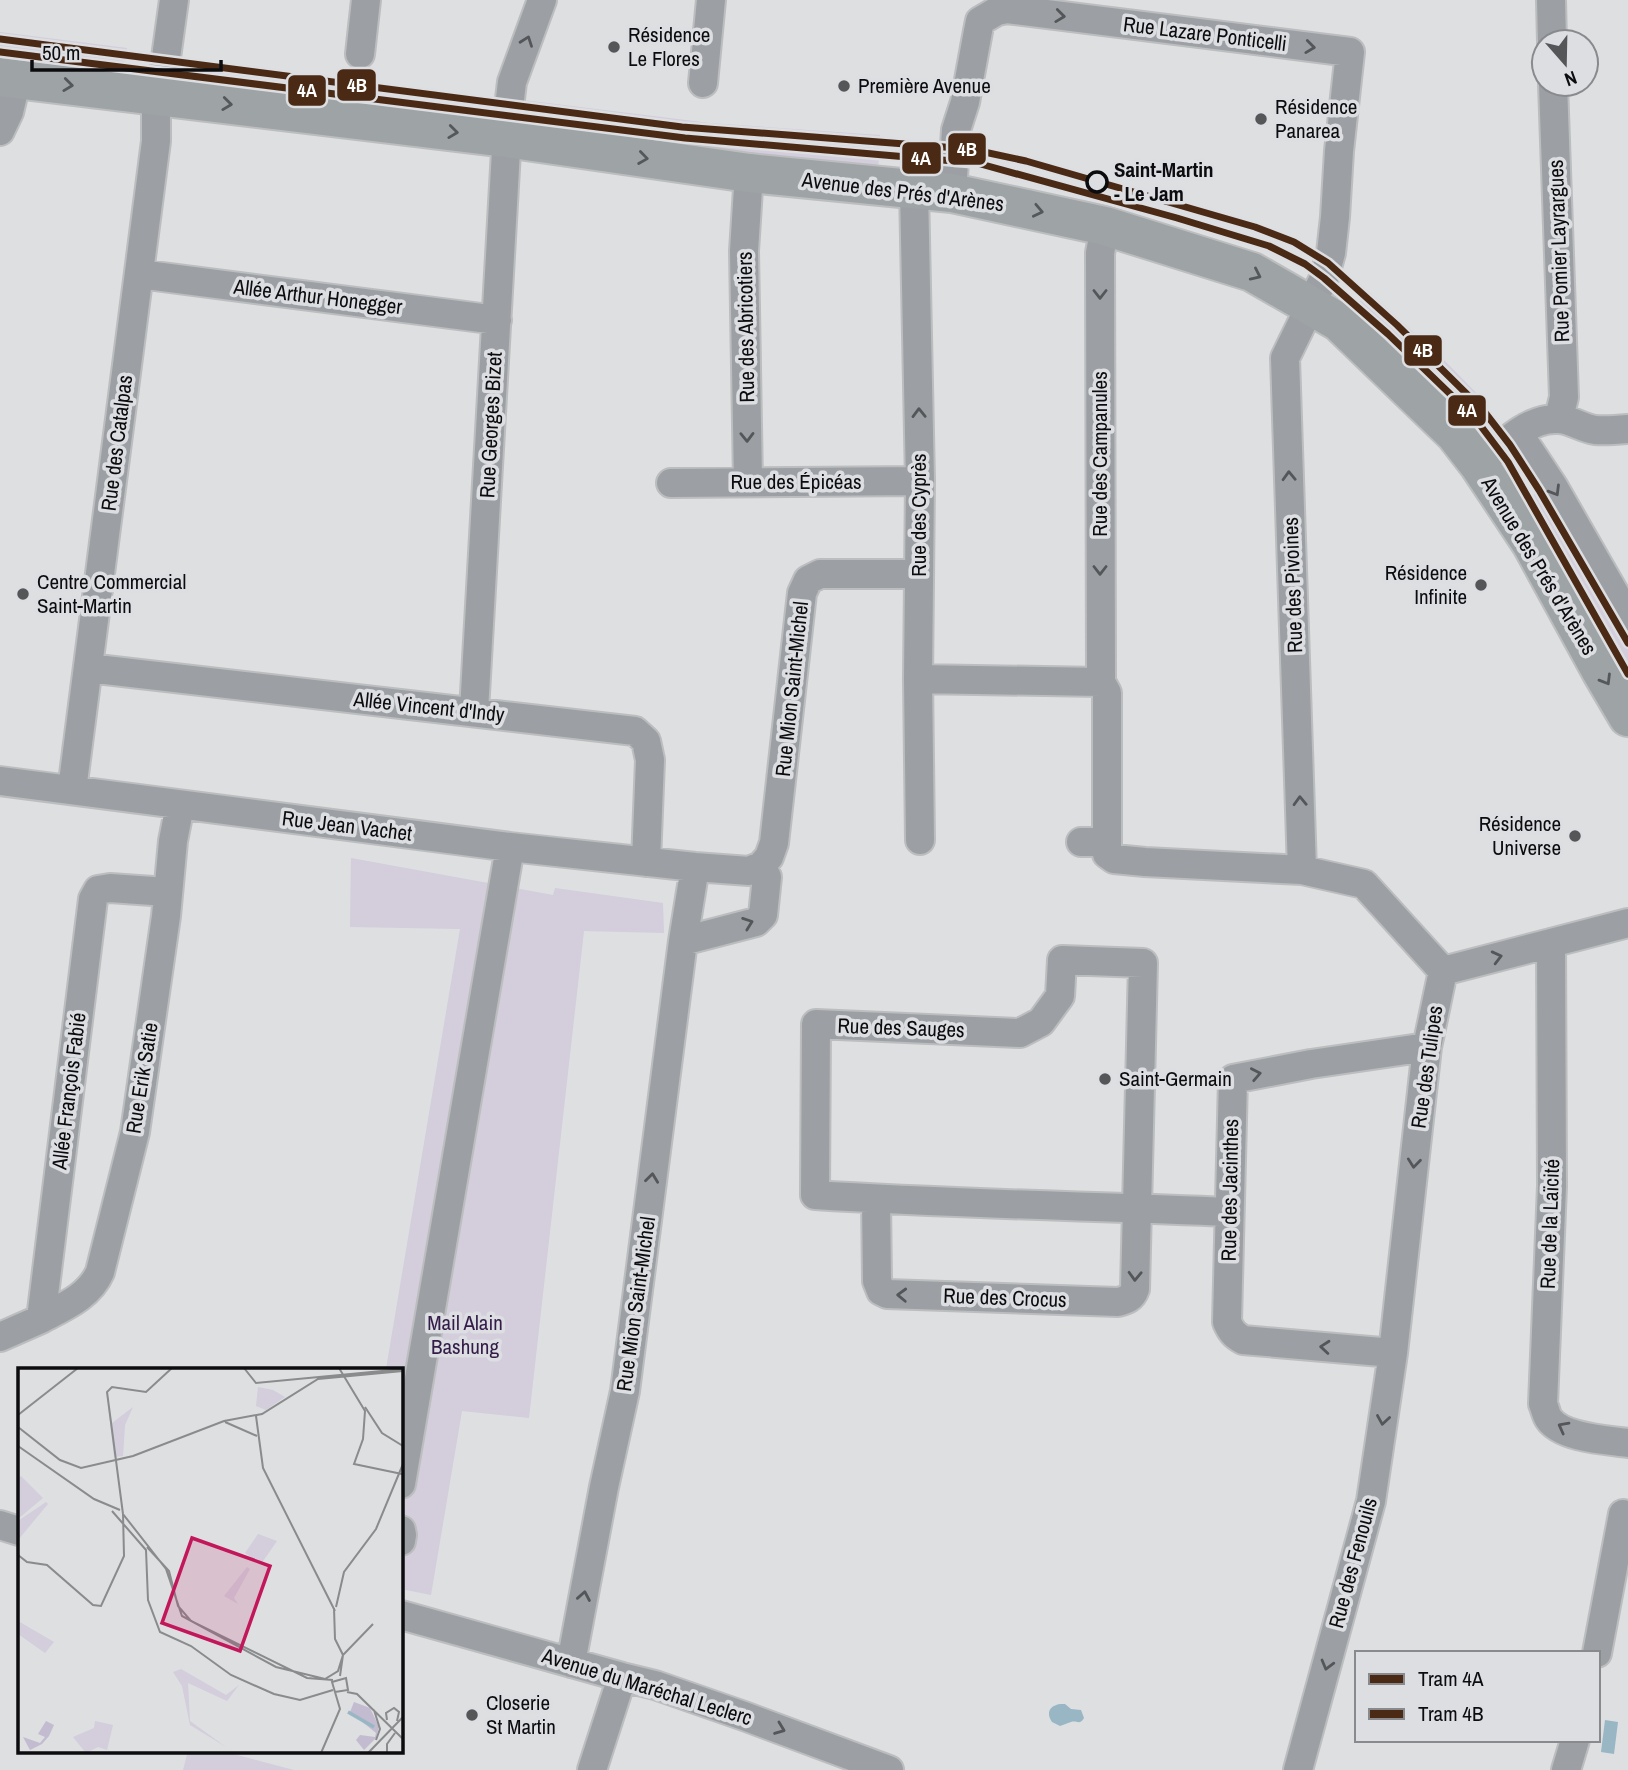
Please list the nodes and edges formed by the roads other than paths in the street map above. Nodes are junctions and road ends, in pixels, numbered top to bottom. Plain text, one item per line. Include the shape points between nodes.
1 (174, 0) edge
2 (366, 0) edge
3 (542, 0) edge
4 (711, 0) edge
5 (1551, 0) edge
6 (1552, 28) edge
7 (360, 54) dead end
8 (704, 83) dead end
9 (7, 86) edge
10 (159, 96) junction
11 (1553, 98) edge
12 (0, 131) edge
13 (506, 138) junction
14 (750, 173) junction
15 (914, 190) junction
16 (952, 193) junction
17 (1105, 226) junction
18 (139, 274) junction
19 (1311, 305) junction
20 (497, 320) junction
21 (1559, 418) junction
22 (1628, 429) edge
23 (1518, 433) junction
24 (1479, 465) junction
25 (920, 481) junction
26 (748, 482) junction
27 (671, 483) dead end
28 (919, 574) junction
29 (1628, 617) edge
30 (88, 668) junction
31 (918, 679) junction
32 (1101, 682) junction
33 (474, 711) junction
34 (1628, 717) edge
35 (0, 781) edge
36 (72, 790) junction
37 (180, 805) junction
38 (920, 840) dead end
39 (510, 847) junction
40 (646, 862) junction
41 (761, 866) junction
42 (695, 867) junction
43 (1302, 870) junction
44 (167, 892) junction
45 (1628, 923) edge
46 (683, 942) junction
47 (1552, 943) junction
48 (1443, 971) junction
49 (1427, 1047) junction
50 (876, 1199) junction
51 (1138, 1208) junction
52 (1230, 1212) junction
53 (41, 1319) junction
54 (0, 1337) edge
55 (1393, 1353) junction
56 (1628, 1443) edge
57 (402, 1478) edge
58 (1623, 1514) dead end
59 (0, 1525) edge
60 (18, 1531) edge
61 (402, 1615) edge
62 (1597, 1651) edge
63 (571, 1663) junction
64 (622, 1677) junction
65 (1574, 1742) edge
66 (592, 1770) edge
67 (889, 1770) edge
68 (1298, 1770) edge
69 (1566, 1770) edge

1 - 10 street, Rue des Catalpas
2 - 7 street
13 -> 3 street, Rue Georges Bizet via 512,82
4 - 8 street
5 - 6 street
9 -> 10 main road, Avenue des Prés d'Arènes
9 - 12 street via 9,112
10 -> 13 main road, Avenue des Prés d'Arènes
10 - 18 street, Rue des Catalpas
11 - 21 street, Rue Pomier Layrargues via 1564,397
13 -> 14 main road, Avenue des Prés d'Arènes
13 - 20 street, Rue Georges Bizet
14 - 15 main road, Avenue des Prés d'Arènes
14 -> 26 street, Rue des Abricotiers via 744,251
15 - 16 main road, Avenue des Prés d'Arènes
25 -> 15 street, Rue des Cyprès
16 -> 17 main road, Avenue des Prés d'Arènes
16 -> 19 street, Rue Lazare Ponticelli via 956,130 980,20 997,10 1350,52 1331,253
17 -> 19 main road, Avenue des Prés d'Arènes via 1252,272
17 -> 32 street, Rue des Campanules via 1100,253
18 - 20 street, Allée Arthur Honegger
18 - 30 street, Rue des Catalpas
19 - 24 main road, Avenue des Prés d'Arènes via 1339,322 1447,426
43 -> 19 street, Rue des Pivoines via 1285,358
20 - 33 street, Rue Georges Bizet
21 - 22 street via 1594,430
21 - 23 street via 1542,420
23 - 24 street
23 -> 29 street
24 -> 34 main road, Avenue des Prés d'Arènes via 1531,544
25 - 26 street, Rue des Épicéas
25 - 28 street, Rue des Cyprès
26 - 27 street, Rue des Épicéas
28 - 31 street, Rue des Cyprès
28 - 41 street, Rue Mion Saint-Michel via 820,574 808,580 802,593 774,844
30 - 33 street, Allée Vincent d'Indy
30 - 36 street, Rue des Catalpas
31 - 32 street
31 - 38 street, Rue des Cyprès
32 - 43 street, Rue des Campanules via 1107,693 1094,842 1114,859
33 - 40 street, Allée Vincent d'Indy via 635,731 646,741 650,760
35 - 36 street, Rue Jean Vachet
36 - 37 street, Rue Jean Vachet
37 - 39 street, Rue Jean Vachet
37 - 44 street, Rue Erik Satie
39 - 40 street, Rue Jean Vachet
39 - 57 street
40 - 42 street, Rue Jean Vachet
41 - 42 street via 749,871
46 -> 41 street via 757,922 763,915 767,877
42 - 46 street, Rue Mion Saint-Michel
43 - 48 street, Rue des Campanules via 1364,884
44 - 53 street, Rue Erik Satie via 135,1132 100,1272 86,1293
44 - 53 street, Allée François Fabié via 110,888 98,890 93,899
45 - 47 street
63 -> 46 street, Rue Mion Saint-Michel via 625,1391
48 -> 47 street
56 -> 47 street, Rue de la Laïcité via 1561,1430 1549,1419 1543,1404 1552,1186
48 - 49 street, Rue des Tulipes
52 -> 49 street, Rue des Jacinthes via 1233,1079
49 -> 55 street, Rue des Tulipes
50 - 51 street, Rue des Sauges
51 -> 50 street, Rue des Crocus via 1135,1289 1127,1300 909,1295 887,1294 878,1286
50 - 51 street, Rue des Sauges via 815,1195 816,1024 1020,1033 1041,1022 1060,996 1062,960 1143,963
51 - 52 street, Rue des Sauges
55 -> 52 street, Rue des Jacinthes via 1235,1336 1227,1322
53 - 54 street
55 -> 68 street, Rue des Fenouils via 1371,1502
58 - 62 street
59 - 60 street
61 - 63 street, Avenue du Maréchal Leclerc
63 - 64 street, Avenue du Maréchal Leclerc
64 - 66 street
64 -> 67 street, Avenue du Maréchal Leclerc via 732,1711
65 - 69 street

